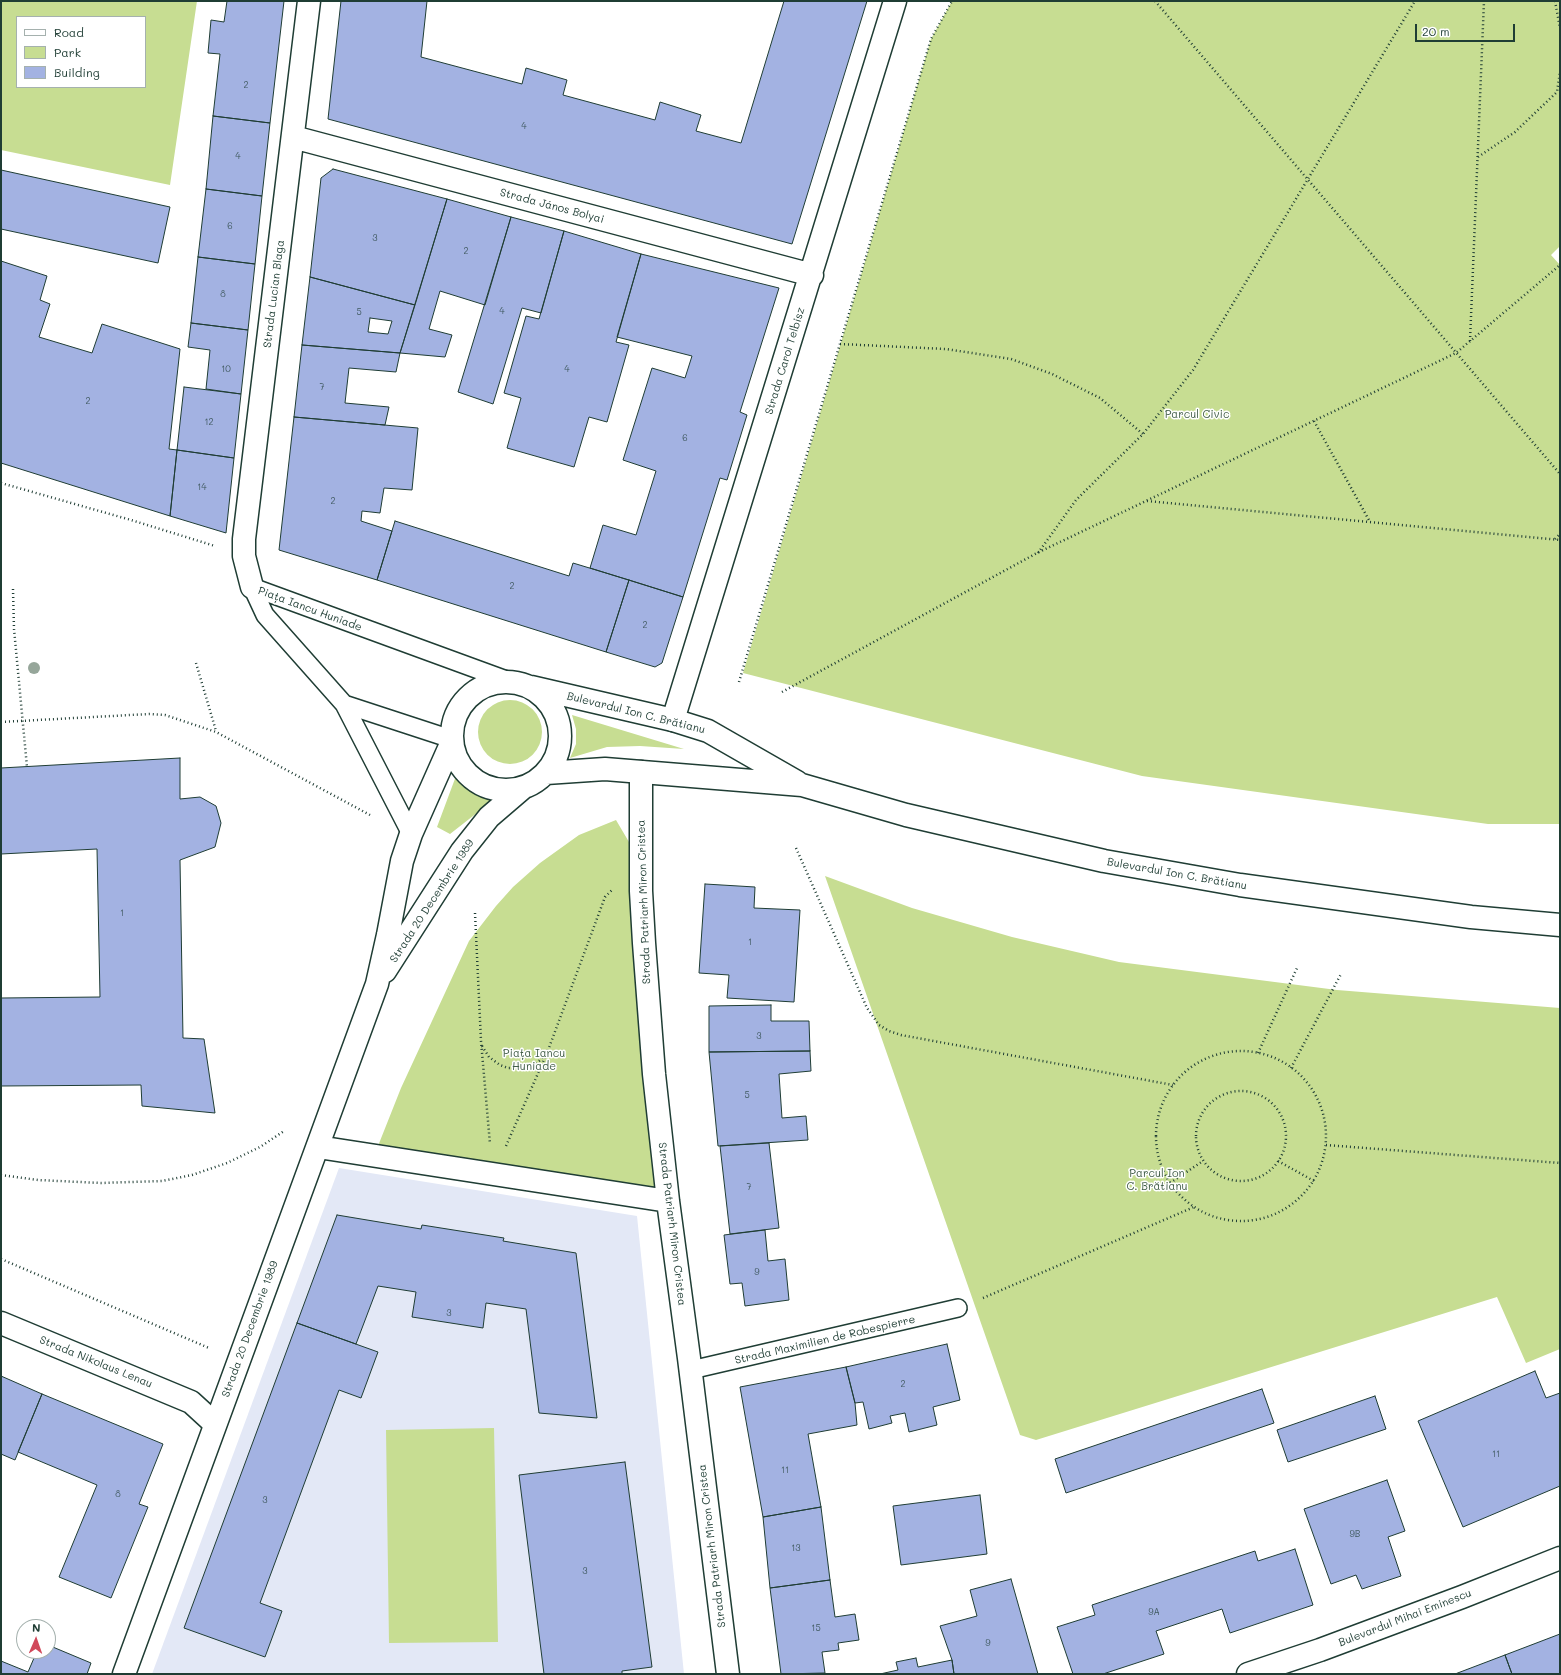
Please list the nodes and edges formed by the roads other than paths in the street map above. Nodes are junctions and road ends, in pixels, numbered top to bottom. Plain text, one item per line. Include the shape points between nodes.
1 (309, 1) edge
2 (896, 1) edge
3 (293, 137) junction
4 (812, 275) junction
5 (252, 587) junction
6 (518, 684) junction
7 (344, 704) junction
8 (673, 720) junction
9 (451, 742) junction
10 (641, 772) junction
11 (546, 773) junction
12 (802, 785) junction
13 (524, 787) junction
14 (411, 834) junction
15 (1560, 925) edge
16 (377, 984) junction
17 (318, 1147) junction
18 (668, 1201) junction
19 (958, 1308) road end
20 (1, 1323) edge
21 (691, 1370) junction
22 (224, 1400) junction
23 (191, 1402) junction
24 (215, 1424) junction
25 (1560, 1558) edge
26 (124, 1674) edge
27 (728, 1674) edge
28 (1248, 1674) edge

1 - 3 street, Strada Lucian Blaga
2 - 4 street, Strada Carol Telbisz
3 - 4 street, Strada János Bolyai
3 - 5 street, Strada Lucian Blaga via 244,538 244,556
4 - 8 street, Strada Carol Telbisz
5 - 6 lane, Piața Iancu Huniade
5 - 7 lane, Piața Iancu Huniade via 265,615
6 - 8 street, Bulevardul Ion C. Brătianu
6 - 9 street, Piața Iancu Huniade via 490,683 474,691 460,705 453,721
6 - 11 street, Piața Iancu Huniade via 542,695 553,708 559,725 560,742 555,759
7 - 9 lane, Piața Iancu Huniade
7 - 14 lane, Piața Iancu Huniade
8 - 12 street, Bulevardul Ion C. Brătianu via 708,731
9 - 13 street, Piața Iancu Huniade via 458,762 478,783 500,790
9 - 14 street, Strada 20 Decembrie 1989
10 - 11 street, Bulevardul Ion C. Brătianu via 605,769
10 - 12 street, Bulevardul Ion C. Brătianu
10 - 18 street, Strada Patriarh Miron Cristea via 644,943 653,1067
11 - 13 street, Piața Iancu Huniade via 536,782
12 - 15 street, Bulevardul Ion C. Brătianu via 906,815 1104,861 1240,885 1471,917
13 - 16 street, Strada 20 Decembrie 1989 via 489,817 462,851
14 - 16 street, Strada 20 Decembrie 1989 via 402,861
16 - 17 street, Strada 20 Decembrie 1989
17 - 18 street
17 - 22 street, Strada 20 Decembrie 1989
18 - 21 street, Strada Patriarh Miron Cristea
19 - 21 lane, Strada Maximilien de Robespierre
20 - 23 street, Strada Nikolaus Lenau
21 - 27 street, Strada Patriarh Miron Cristea
22 - 23 street, Strada Nikolaus Lenau
22 - 24 street, Strada 20 Decembrie 1989
23 - 24 street, Strada Nikolaus Lenau
24 - 26 street, Strada 20 Decembrie 1989
25 - 28 street, Bulevardul Mihai Eminescu via 1320,1650

